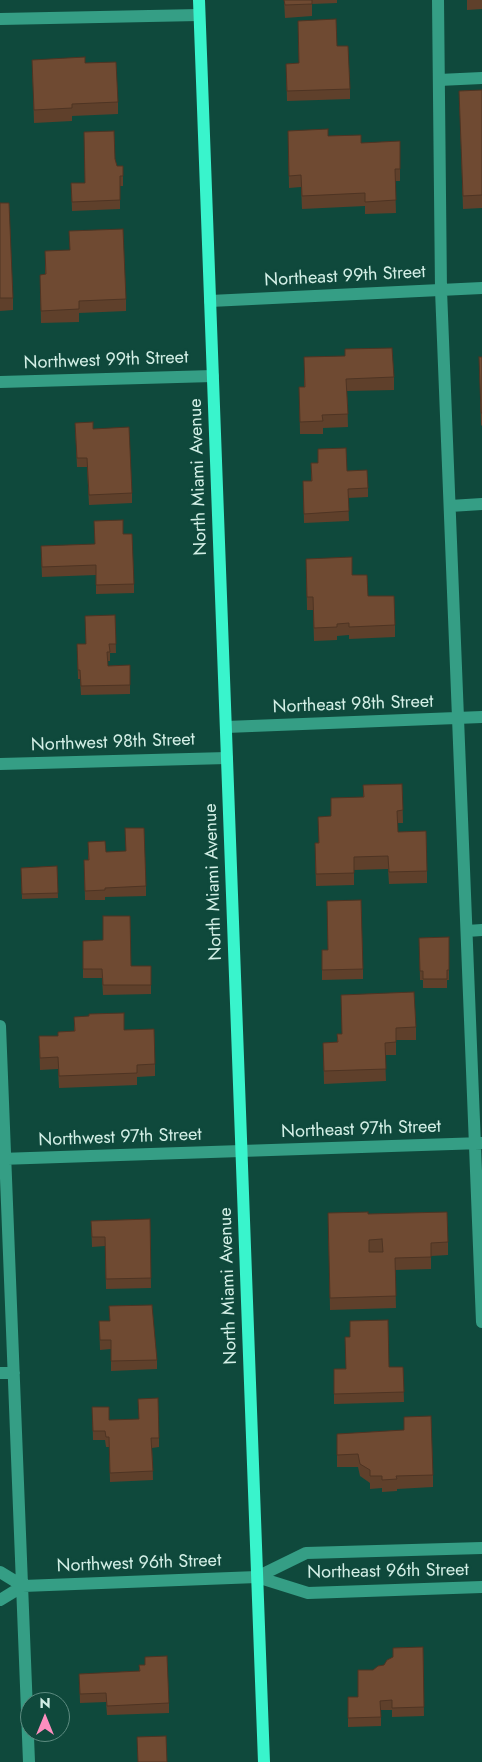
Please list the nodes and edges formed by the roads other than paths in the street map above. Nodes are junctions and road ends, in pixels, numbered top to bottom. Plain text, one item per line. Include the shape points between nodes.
1 (199, 0) edge
2 (438, 0) edge
3 (200, 15) junction
4 (0, 19) edge
5 (482, 78) edge
6 (439, 80) junction
7 (482, 288) edge
8 (441, 290) junction
9 (210, 301) junction
10 (212, 376) junction
11 (0, 382) edge
12 (482, 504) edge
13 (450, 506) junction
14 (482, 717) edge
15 (458, 718) junction
16 (226, 727) junction
17 (227, 758) junction
18 (0, 764) edge
19 (482, 930) edge
20 (467, 931) junction
21 (0, 1026) edge
22 (479, 1143) edge
23 (241, 1152) junction
24 (3, 1159) edge
25 (482, 1322) edge
26 (0, 1373) edge
27 (14, 1373) junction
28 (482, 1548) edge
29 (0, 1572) edge
30 (257, 1577) junction
31 (23, 1586) junction
32 (482, 1587) edge
33 (0, 1600) edge
34 (29, 1762) edge
35 (264, 1762) edge

1 - 3 main road, North Miami Avenue
2 - 6 street
3 - 4 street
3 - 9 main road, North Miami Avenue
5 - 6 street
6 - 8 street
7 - 8 street, Northeast 99th Street
8 - 9 street, Northeast 99th Street
8 - 13 street
9 - 10 main road, North Miami Avenue
10 - 11 street, Northwest 99th Street
10 - 16 main road, North Miami Avenue
12 - 13 street
13 - 15 street
14 - 15 street, Northeast 98th Street
15 - 16 street, Northeast 98th Street
15 - 20 street
16 - 17 main road, North Miami Avenue
17 - 18 street, Northwest 98th Street
17 - 23 main road, North Miami Avenue
19 - 20 street
20 - 22 street
21 - 24 street
22 - 23 street, Northeast 97th Street
22 - 25 street
23 - 24 street, Northwest 97th Street
23 - 30 main road, North Miami Avenue
24 - 27 street
26 - 27 street
27 - 31 street
28 - 30 street, Northeast 96th Street via 306,1553
29 - 31 street
30 - 31 street, Northwest 96th Street
30 - 32 street, Northeast 96th Street via 308,1593
30 - 35 main road, North Miami Avenue
31 - 33 street, Northwest 96th Street
31 - 34 street

